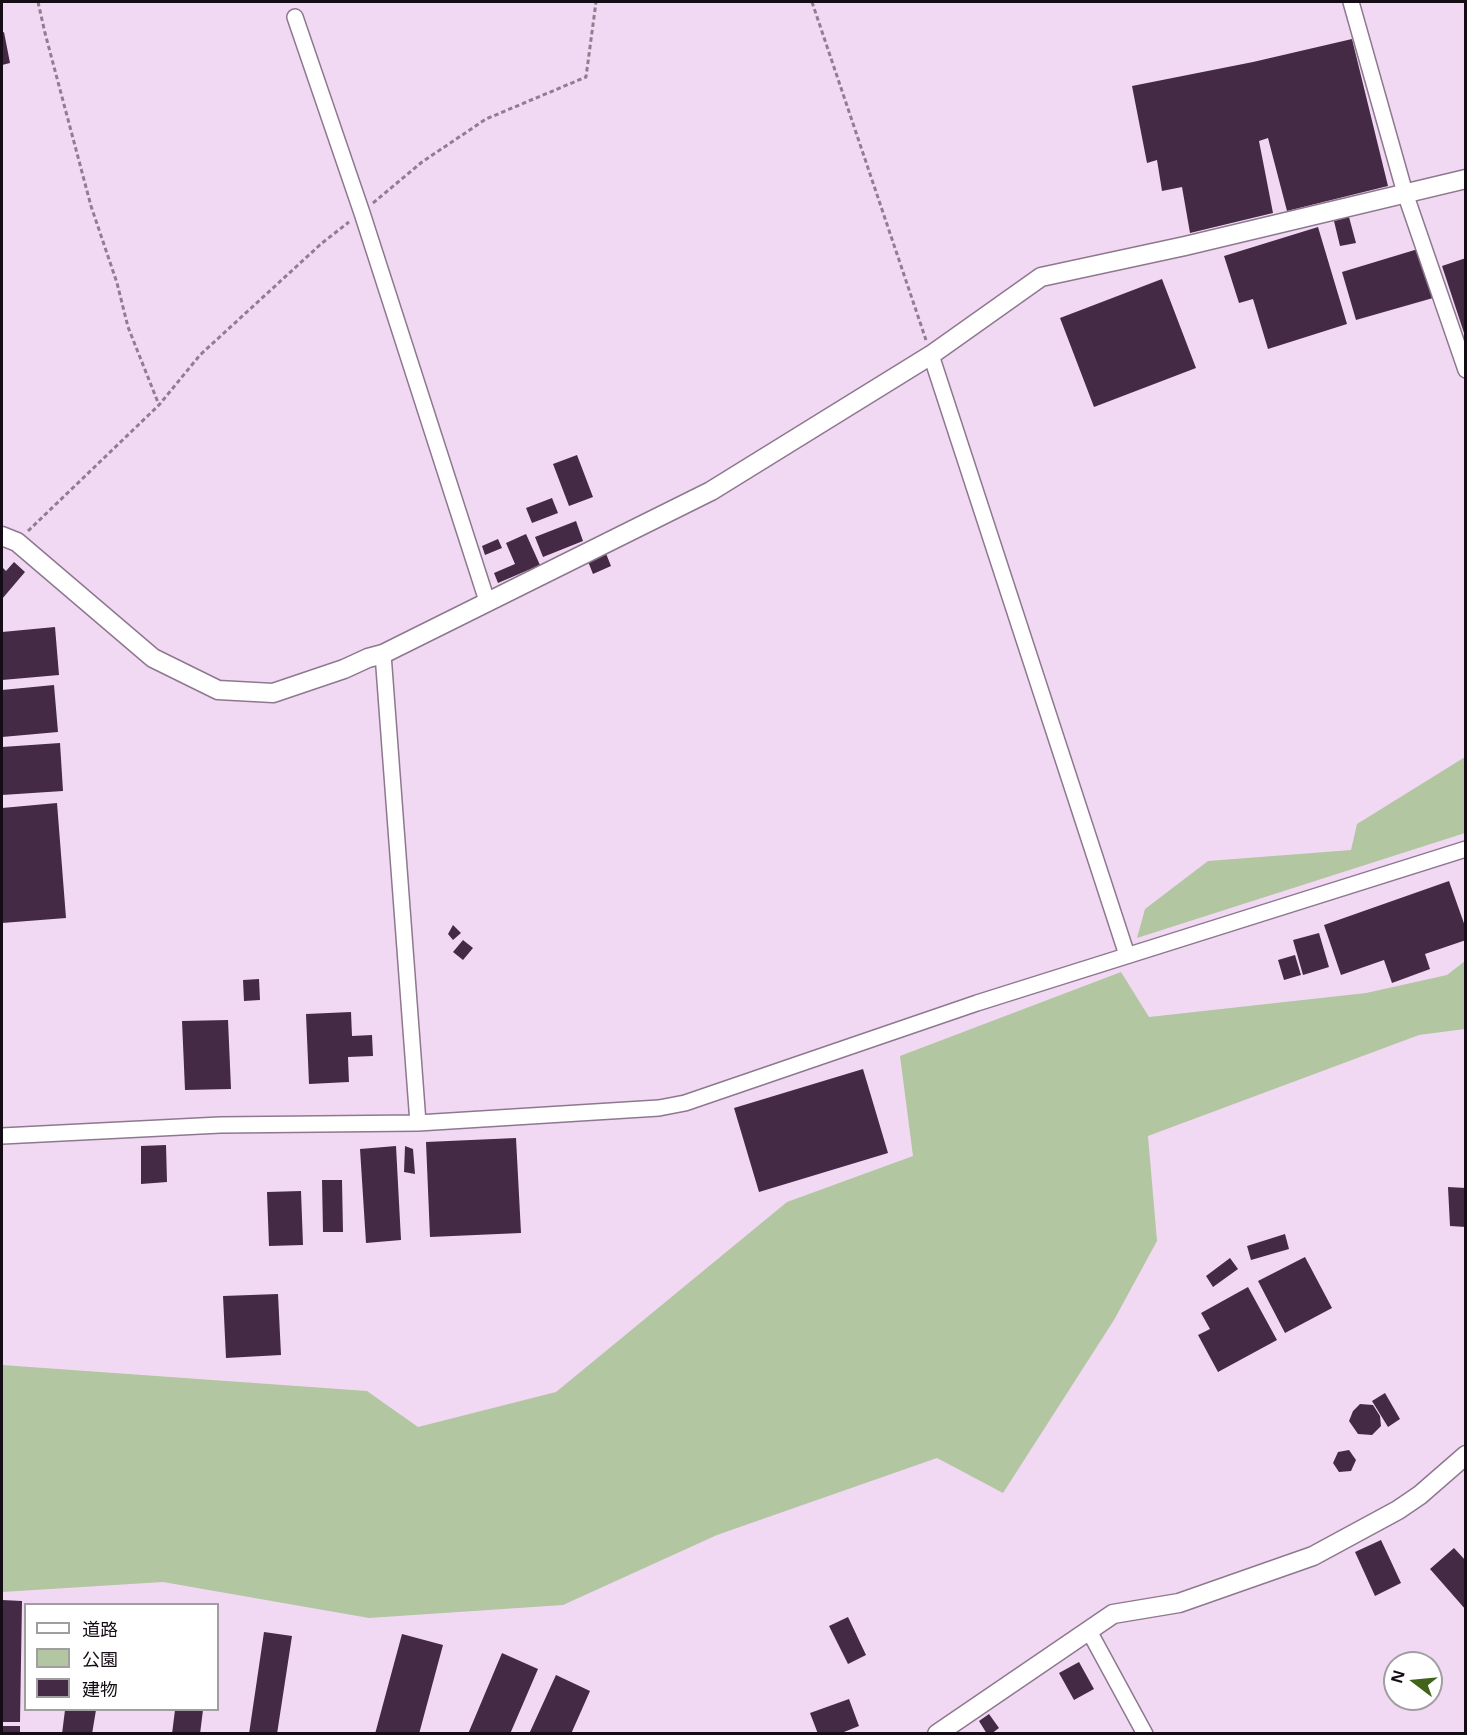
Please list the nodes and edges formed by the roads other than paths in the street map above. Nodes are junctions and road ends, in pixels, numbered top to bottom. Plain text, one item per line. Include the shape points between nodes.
1 (1351, 2) edge
2 (296, 17) dead end
3 (1466, 179) edge
4 (1405, 193) junction
5 (931, 356) junction
6 (1466, 370) edge
7 (9, 539) edge
8 (487, 601) junction
9 (383, 654) junction
10 (1466, 849) edge
11 (1127, 955) junction
12 (418, 1123) junction
13 (2, 1136) edge
14 (1466, 1455) edge
15 (1089, 1630) junction
16 (937, 1734) edge
17 (1145, 1734) edge

1 - 4 street
2 - 8 street
3 - 4 street
4 - 5 street via 1041,278
4 - 6 street
5 - 8 street via 711,491
5 - 11 street
7 - 9 street via 153,658 218,690 273,693
8 - 9 street
9 - 12 street
10 - 11 street
11 - 12 street via 685,1103 647,1109
12 - 13 street via 220,1125
14 - 15 street via 1398,1510 1313,1556 1179,1603 1113,1614
15 - 16 street
15 - 17 street

